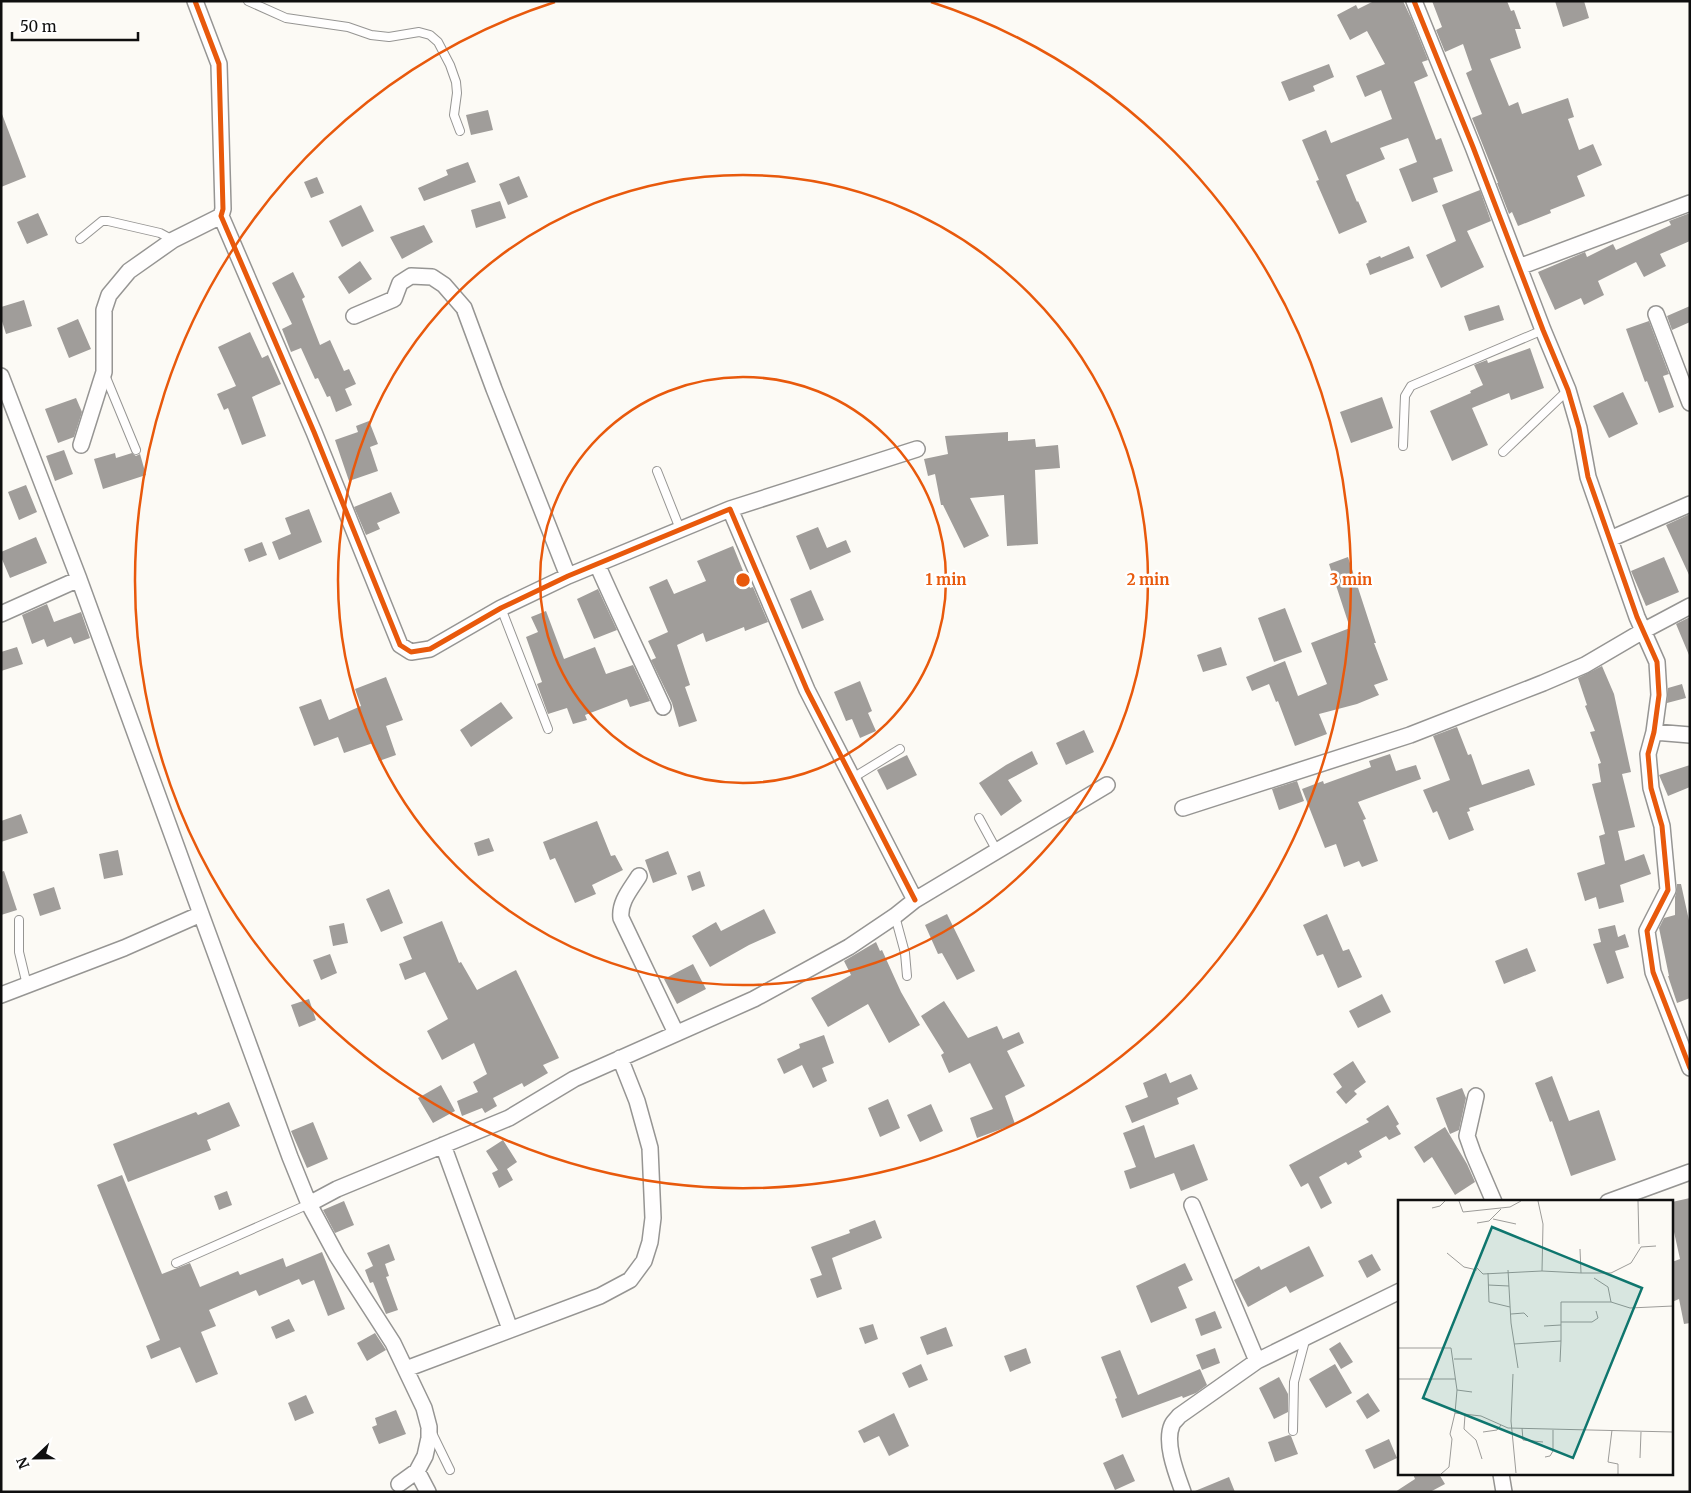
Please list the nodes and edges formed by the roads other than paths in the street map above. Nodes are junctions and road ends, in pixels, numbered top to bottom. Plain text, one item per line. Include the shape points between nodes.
1 (195, 1) edge
2 (248, 1) edge
3 (1414, 1) edge
4 (460, 131) dead end
5 (1690, 203) edge
6 (221, 216) junction
7 (80, 240) dead end
8 (173, 240) junction
9 (1519, 267) junction
10 (1656, 314) dead end
11 (354, 316) dead end
12 (1543, 330) junction
13 (104, 372) junction
14 (1, 376) edge
15 (1568, 390) junction
16 (1690, 404) edge
17 (81, 445) dead end
18 (1403, 446) dead end
19 (917, 449) dead end
20 (136, 450) dead end
21 (1504, 452) dead end
22 (657, 471) dead end
23 (1690, 504) edge
24 (730, 509) junction
25 (680, 529) junction
26 (1610, 539) junction
27 (597, 564) junction
28 (568, 576) junction
29 (80, 579) junction
30 (1690, 606) edge
31 (501, 608) junction
32 (1, 614) edge
33 (1643, 631) junction
34 (662, 707) dead end
35 (548, 729) dead end
36 (1654, 732) junction
37 (1690, 735) edge
38 (900, 749) dead end
39 (852, 779) junction
40 (1107, 786) dead end
41 (1183, 808) dead end
42 (980, 818) dead end
43 (996, 851) junction
44 (639, 876) dead end
45 (914, 900) junction
46 (202, 914) junction
47 (895, 916) junction
48 (19, 920) dead end
49 (906, 976) dead end
50 (28, 985) junction
51 (1, 995) edge
52 (676, 1033) junction
53 (620, 1058) junction
54 (1690, 1068) edge
55 (1476, 1096) dead end
56 (443, 1145) junction
57 (1688, 1177) edge
58 (1493, 1200) edge
59 (1614, 1200) edge
60 (309, 1204) junction
61 (1192, 1205) dead end
62 (176, 1263) dead end
63 (1398, 1293) edge
64 (510, 1329) junction
65 (1306, 1337) junction
66 (1257, 1361) junction
67 (406, 1369) junction
68 (429, 1427) junction
69 (1293, 1431) dead end
70 (450, 1470) dead end
71 (417, 1471) junction
72 (1501, 1476) edge
73 (399, 1484) dead end
74 (428, 1492) edge
75 (1183, 1492) edge
76 (1504, 1492) edge

1 - 6 street via 219,64
2 - 4 lane via 286,18 348,27 371,35 389,37 419,32 430,35 438,42 456,82 454,115
3 - 9 street
5 - 9 street
6 - 8 street
6 - 31 street via 314,432 400,645 411,652 430,649
7 - 8 lane via 102,221 108,220 160,233
8 - 13 street via 128,272 109,295 104,310
9 - 12 street
10 - 16 street
11 - 28 street via 394,298 400,283 411,276 432,277 444,285 464,308
12 - 15 street
12 - 18 lane via 1411,386 1405,396
13 - 17 street
13 - 20 lane
14 - 29 street
15 - 21 lane
15 - 26 street via 1588,477
19 - 24 street
22 - 25 lane
23 - 26 street
24 - 25 street
24 - 39 street via 807,690
25 - 27 street
26 - 33 street
27 - 28 street
27 - 34 street
28 - 31 street
29 - 32 street
29 - 46 street
30 - 33 street
31 - 35 lane
33 - 36 street via 1657,662 1659,695
33 - 41 street via 1586,665 1410,735
36 - 37 street
36 - 54 street via 1648,754 1651,788 1662,826 1668,890 1647,931 1653,972
38 - 39 lane
39 - 45 street
40 - 43 street
42 - 43 lane
43 - 45 street
44 - 52 street via 622,902 621,918
45 - 47 street
46 - 50 street
46 - 60 street
47 - 49 lane via 906,953
47 - 52 street via 849,947 771,990
48 - 50 lane via 19,952
50 - 51 street
52 - 53 street
53 - 56 street via 574,1080 509,1118
53 - 64 street via 637,1101 650,1148 652,1218 644,1261 630,1280 617,1288
55 - 58 street via 1467,1136
56 - 60 street
56 - 64 street
57 - 59 street
60 - 62 lane
60 - 67 street
61 - 66 street
63 - 65 street
64 - 67 street
65 - 66 street
65 - 69 lane via 1294,1382
66 - 75 street via 1172,1425 1171,1454
67 - 68 street
68 - 70 lane
68 - 71 street via 430,1438
71 - 73 street
71 - 74 street
72 - 76 street

